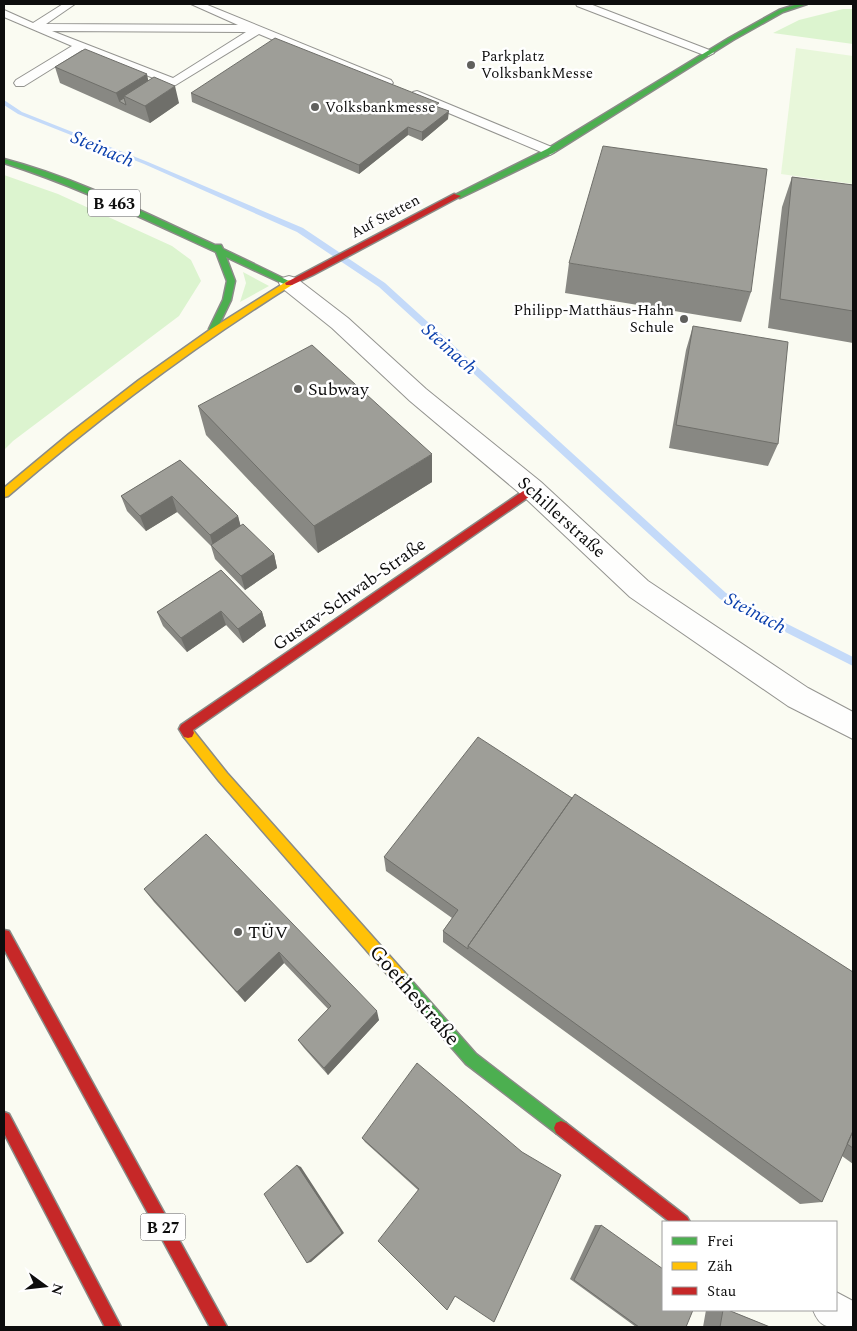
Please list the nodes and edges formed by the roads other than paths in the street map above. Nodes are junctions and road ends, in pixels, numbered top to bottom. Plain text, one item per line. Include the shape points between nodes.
1 (70, 4) edge
2 (196, 4) edge
3 (581, 4) edge
4 (804, 4) edge
5 (4, 13) edge
6 (33, 27) junction
7 (259, 29) junction
8 (81, 46) junction
9 (708, 53) junction
10 (20, 83) dead end
11 (550, 151) junction
12 (4, 161) edge
13 (218, 247) junction
14 (289, 283) junction
15 (213, 329) junction
16 (532, 489) junction
17 (4, 493) edge
18 (853, 726) edge
19 (185, 728) joint
20 (4, 936) edge
21 (4, 1119) edge
22 (681, 1221) edge
23 (834, 1311) edge
24 (853, 1322) edge
25 (113, 1327) edge
26 (218, 1327) edge

1 - 6 lane
2 - 7 lane
3 - 9 lane
4 - 9 main road, Auf Stetten via 781,12
5 - 6 lane
6 - 7 lane
6 - 8 lane
7 - 8 lane via 174,82
7 - 11 lane
8 - 10 lane
9 - 11 main road, Auf Stetten
11 - 14 main road, Auf Stetten
12 - 13 main road, B 463 via 64,182
13 - 14 main road, B 463
13 - 15 main road via 231,281
14 - 15 main road, Auf Stetten
14 - 16 street, Schillerstraße
15 - 17 main road, Auf Stetten via 120,395
16 - 18 street, Schillerstraße via 639,588 798,697
16 - 19 main road, Gustav-Schwab-Straße
19 - 22 main road, Goethestraße via 229,785 471,1059
20 - 26 main road, B 27
21 - 25 main road
23 - 24 street

